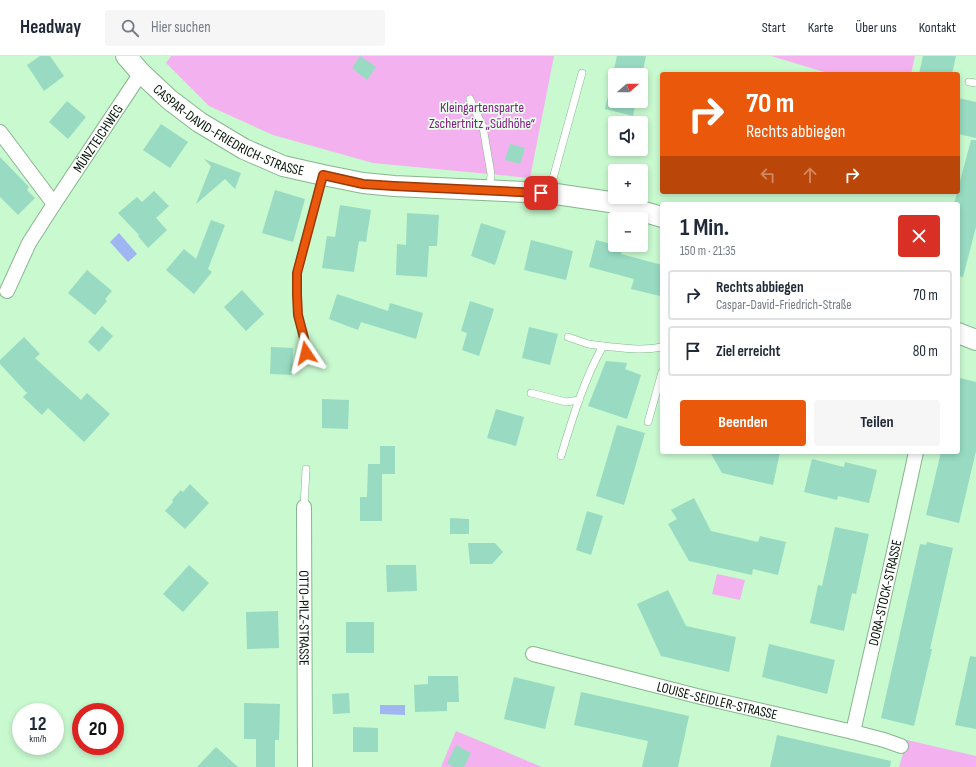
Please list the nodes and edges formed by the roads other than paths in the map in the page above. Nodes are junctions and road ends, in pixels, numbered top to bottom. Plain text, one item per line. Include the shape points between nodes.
1 (126, 56) edge
2 (141, 73) junction
3 (582, 73) dead end
4 (470, 99) dead end
5 (0, 132) edge
6 (323, 175) junction
7 (490, 190) junction
8 (549, 193) junction
9 (54, 204) junction
10 (660, 216) edge
11 (7, 291) dead end
12 (960, 334) edge
13 (568, 337) dead end
14 (976, 340) edge
15 (603, 346) junction
16 (660, 347) edge
17 (306, 353) dead end
18 (660, 379) edge
19 (531, 393) dead end
20 (579, 400) junction
21 (648, 422) dead end
22 (916, 454) edge
23 (561, 456) dead end
24 (306, 469) dead end
25 (304, 508) joint
26 (533, 654) dead end
27 (853, 732) junction
28 (901, 746) dead end
29 (305, 767) edge

1 - 2 street, CASPAR-DAVID-FRIEDRICH-STRASSE
2 - 6 street, CASPAR-DAVID-FRIEDRICH-STRASSE via 199,122 244,149 283,166
2 - 9 street, MÜNZTEICHWEG
3 - 8 lane
4 - 7 lane via 483,127 491,174
5 - 9 street
6 - 7 street, CASPAR-DAVID-FRIEDRICH-STRASSE via 363,184
6 - 17 lane, CASPAR-DAVID-FRIEDRICH-STRASSE via 297,273 298,315
7 - 8 street, CASPAR-DAVID-FRIEDRICH-STRASSE
8 - 10 street, CASPAR-DAVID-FRIEDRICH-STRASSE via 610,202
9 - 11 street, MÜNZTEICHWEG via 29,243
12 - 14 street
13 - 15 lane
15 - 16 lane via 634,350
15 - 20 lane
18 - 21 lane
19 - 20 lane via 566,402
20 - 23 lane
22 - 27 street, DORA-STOCK-STRASSE
24 - 25 lane, OTTO-PILZ-STRASSE
25 - 29 street, OTTO-PILZ-STRASSE
26 - 27 street, LOUISE-SEIDLER-STRASSE
27 - 28 street, LOUISE-SEIDLER-STRASSE

